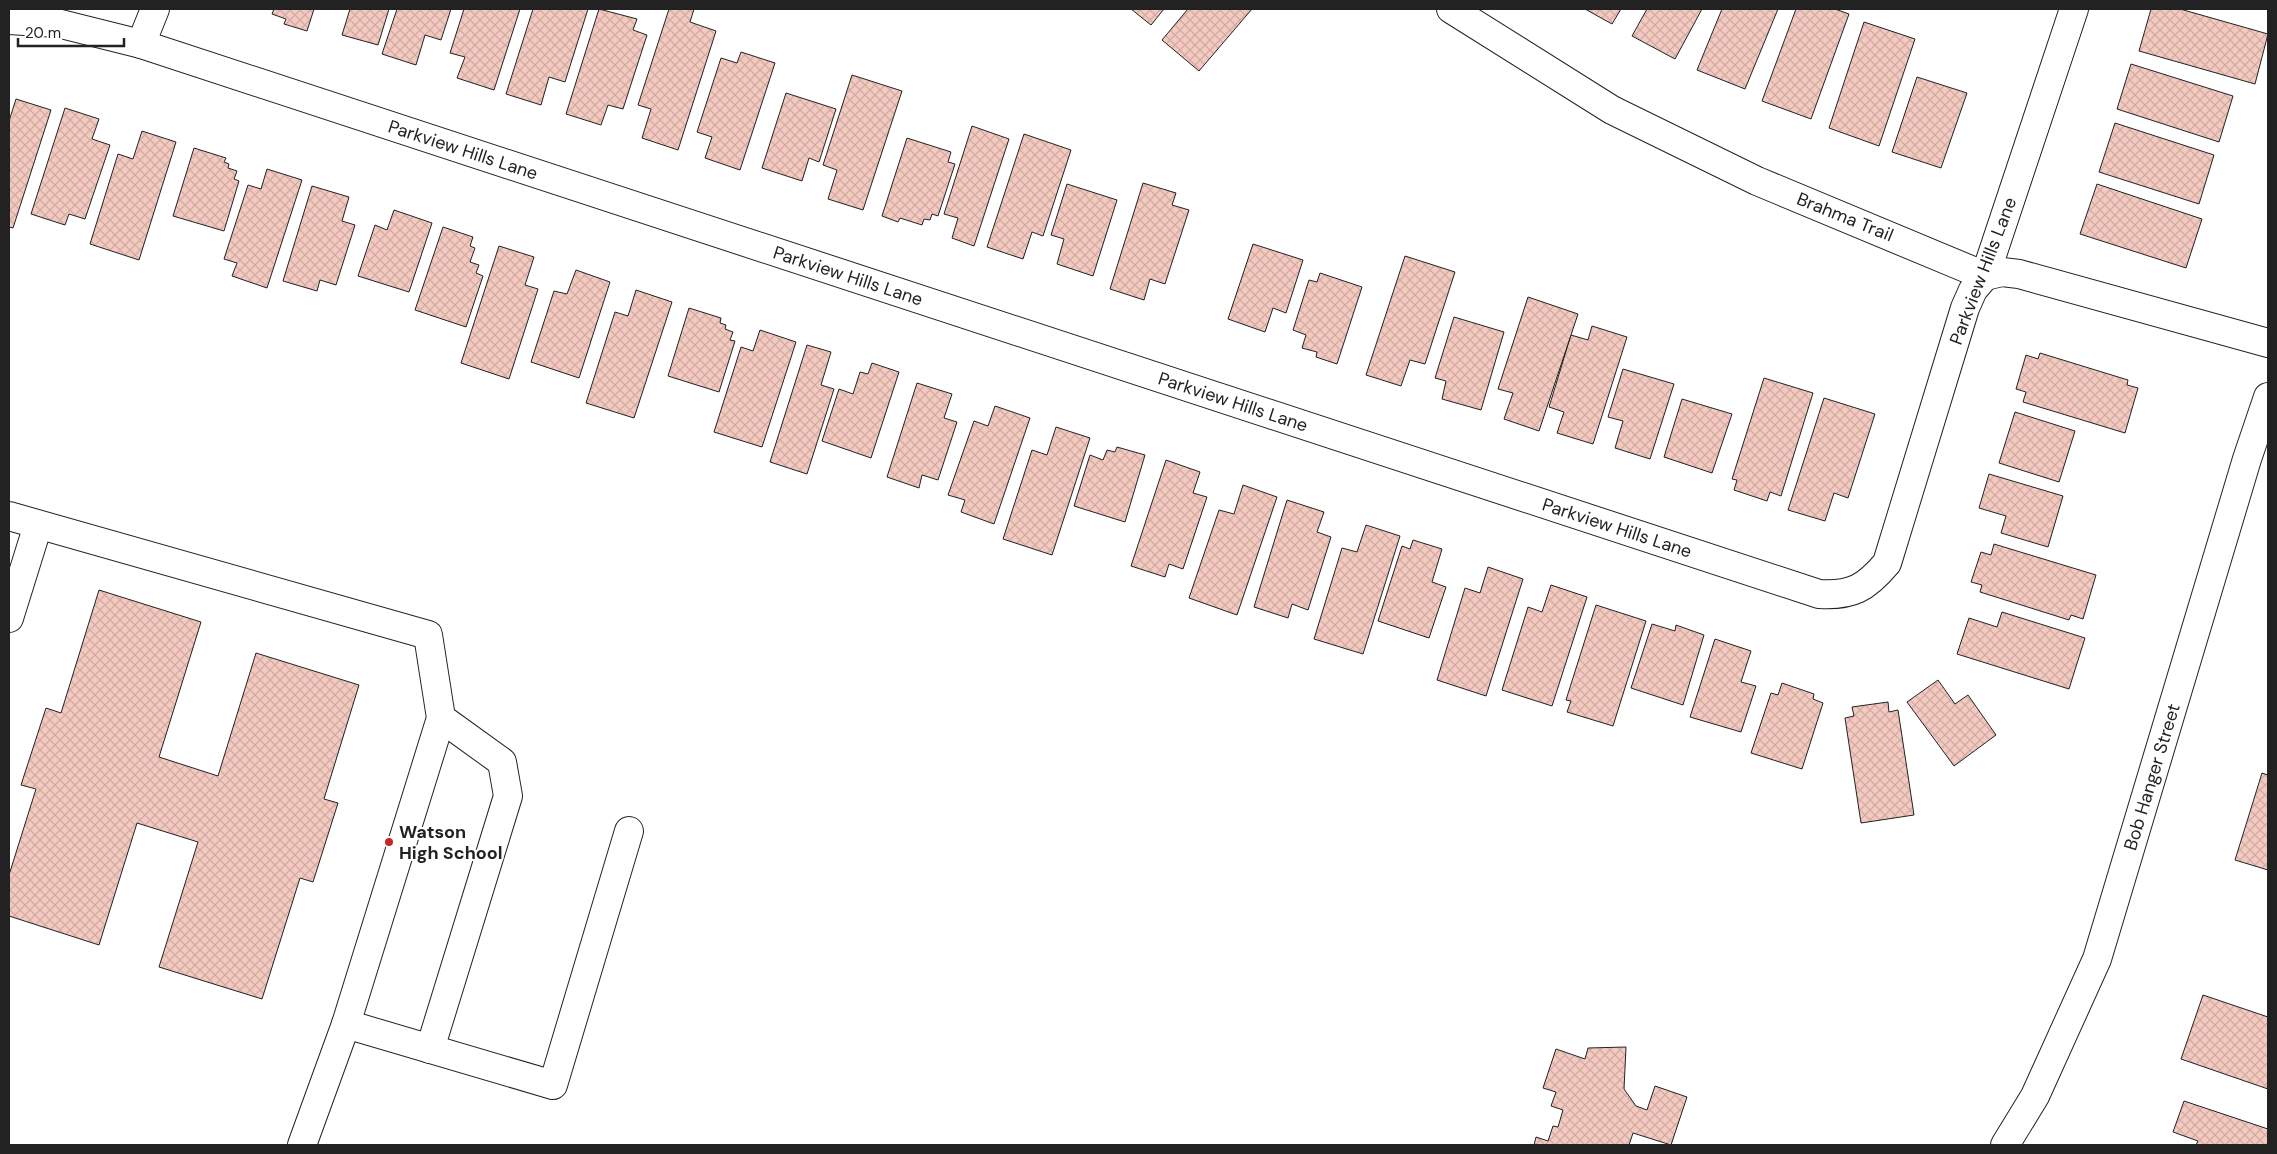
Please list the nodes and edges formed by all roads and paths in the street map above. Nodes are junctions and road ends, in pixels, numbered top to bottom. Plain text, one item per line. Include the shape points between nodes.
1 (155, 9) edge
2 (1451, 9) edge
3 (2074, 9) edge
4 (9, 20) edge
5 (141, 44) junction
6 (1985, 276) junction
7 (2268, 343) edge
8 (2268, 397) edge
9 (9, 516) edge
10 (38, 525) junction
11 (9, 618) edge
12 (441, 718) junction
13 (628, 831) dead end
14 (346, 1024) junction
15 (430, 1049) junction
16 (302, 1145) edge
17 (2005, 1145) edge

1 - 5 street
2 - 6 street, Brahma Trail via 1612,110 1757,180
3 - 6 street, Parkview Hills Lane
4 - 5 street, Parkview Hills Lane via 57,22
5 - 6 street, Parkview Hills Lane via 1819,594 1839,595 1858,589 1874,579 1887,563 1965,308 1973,290
6 - 7 street via 2002,272 2019,274
8 - 17 street, Bob Hanger Street via 2097,959 2035,1096
9 - 10 street
10 - 11 street
10 - 12 street via 428,635
12 - 14 street
12 - 15 street via 502,762 508,796
13 - 15 street via 552,1084
14 - 15 street
14 - 16 street

